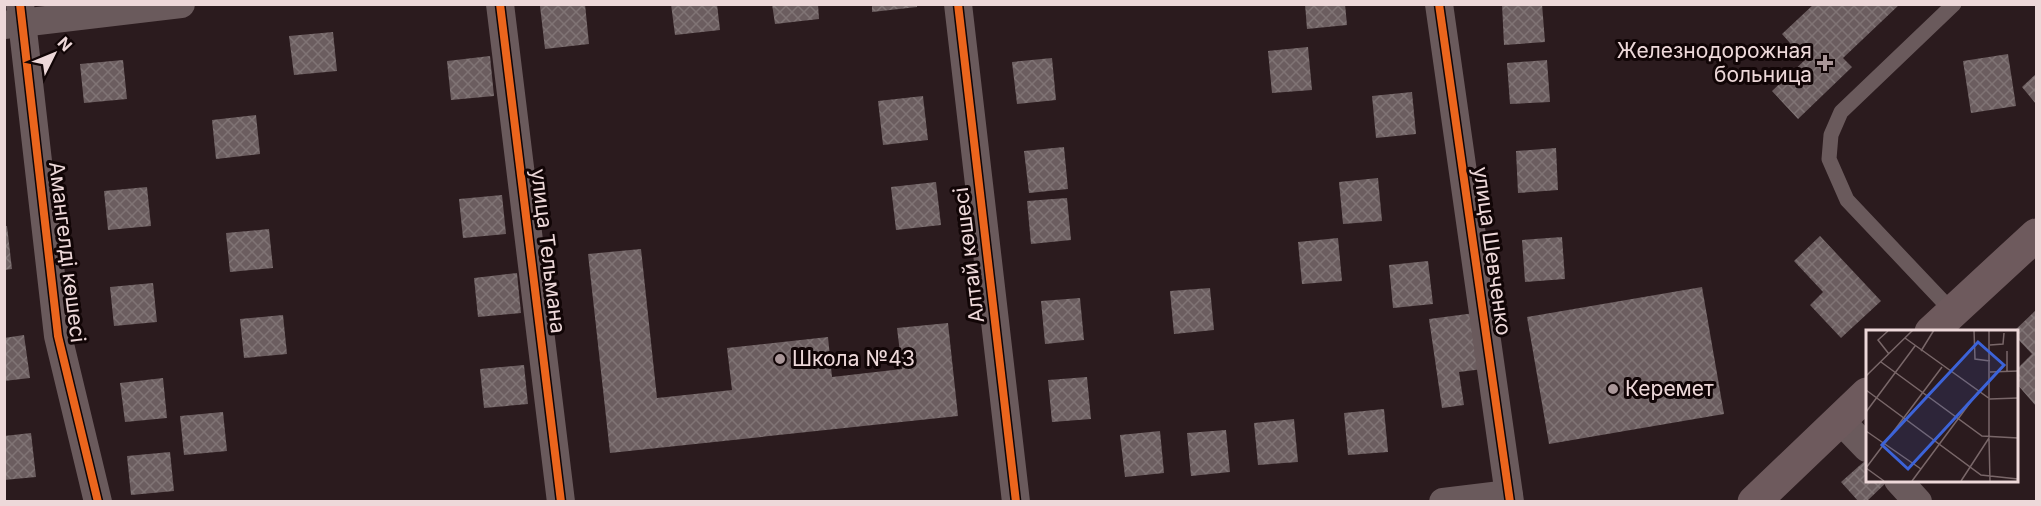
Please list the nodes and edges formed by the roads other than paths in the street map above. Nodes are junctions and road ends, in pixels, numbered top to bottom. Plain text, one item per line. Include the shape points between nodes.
1 (181, 4) edge
2 (500, 4) edge
3 (958, 4) edge
4 (1439, 4) edge
5 (1954, 4) edge
6 (15, 17) edge
7 (2037, 234) edge
8 (1942, 322) edge
9 (1866, 395) edge
10 (1840, 420) junction
11 (1866, 447) edge
12 (1900, 482) edge
13 (1510, 497) edge
14 (98, 501) edge
15 (561, 501) edge
16 (1016, 501) edge
17 (1443, 501) edge
18 (1754, 501) edge
19 (1918, 501) edge

1 - 6 street
2 - 15 street, улица Тельмана
3 - 16 street, Алтай көшесі
4 - 13 street, улица Шевченко
5 - 8 lane via 1841,112 1831,135 1829,159 1847,200
6 - 14 street, Амангелді көшесі via 58,336
7 - 8 main road
9 - 10 main road
10 - 11 street
10 - 18 main road
12 - 19 street
13 - 17 street

